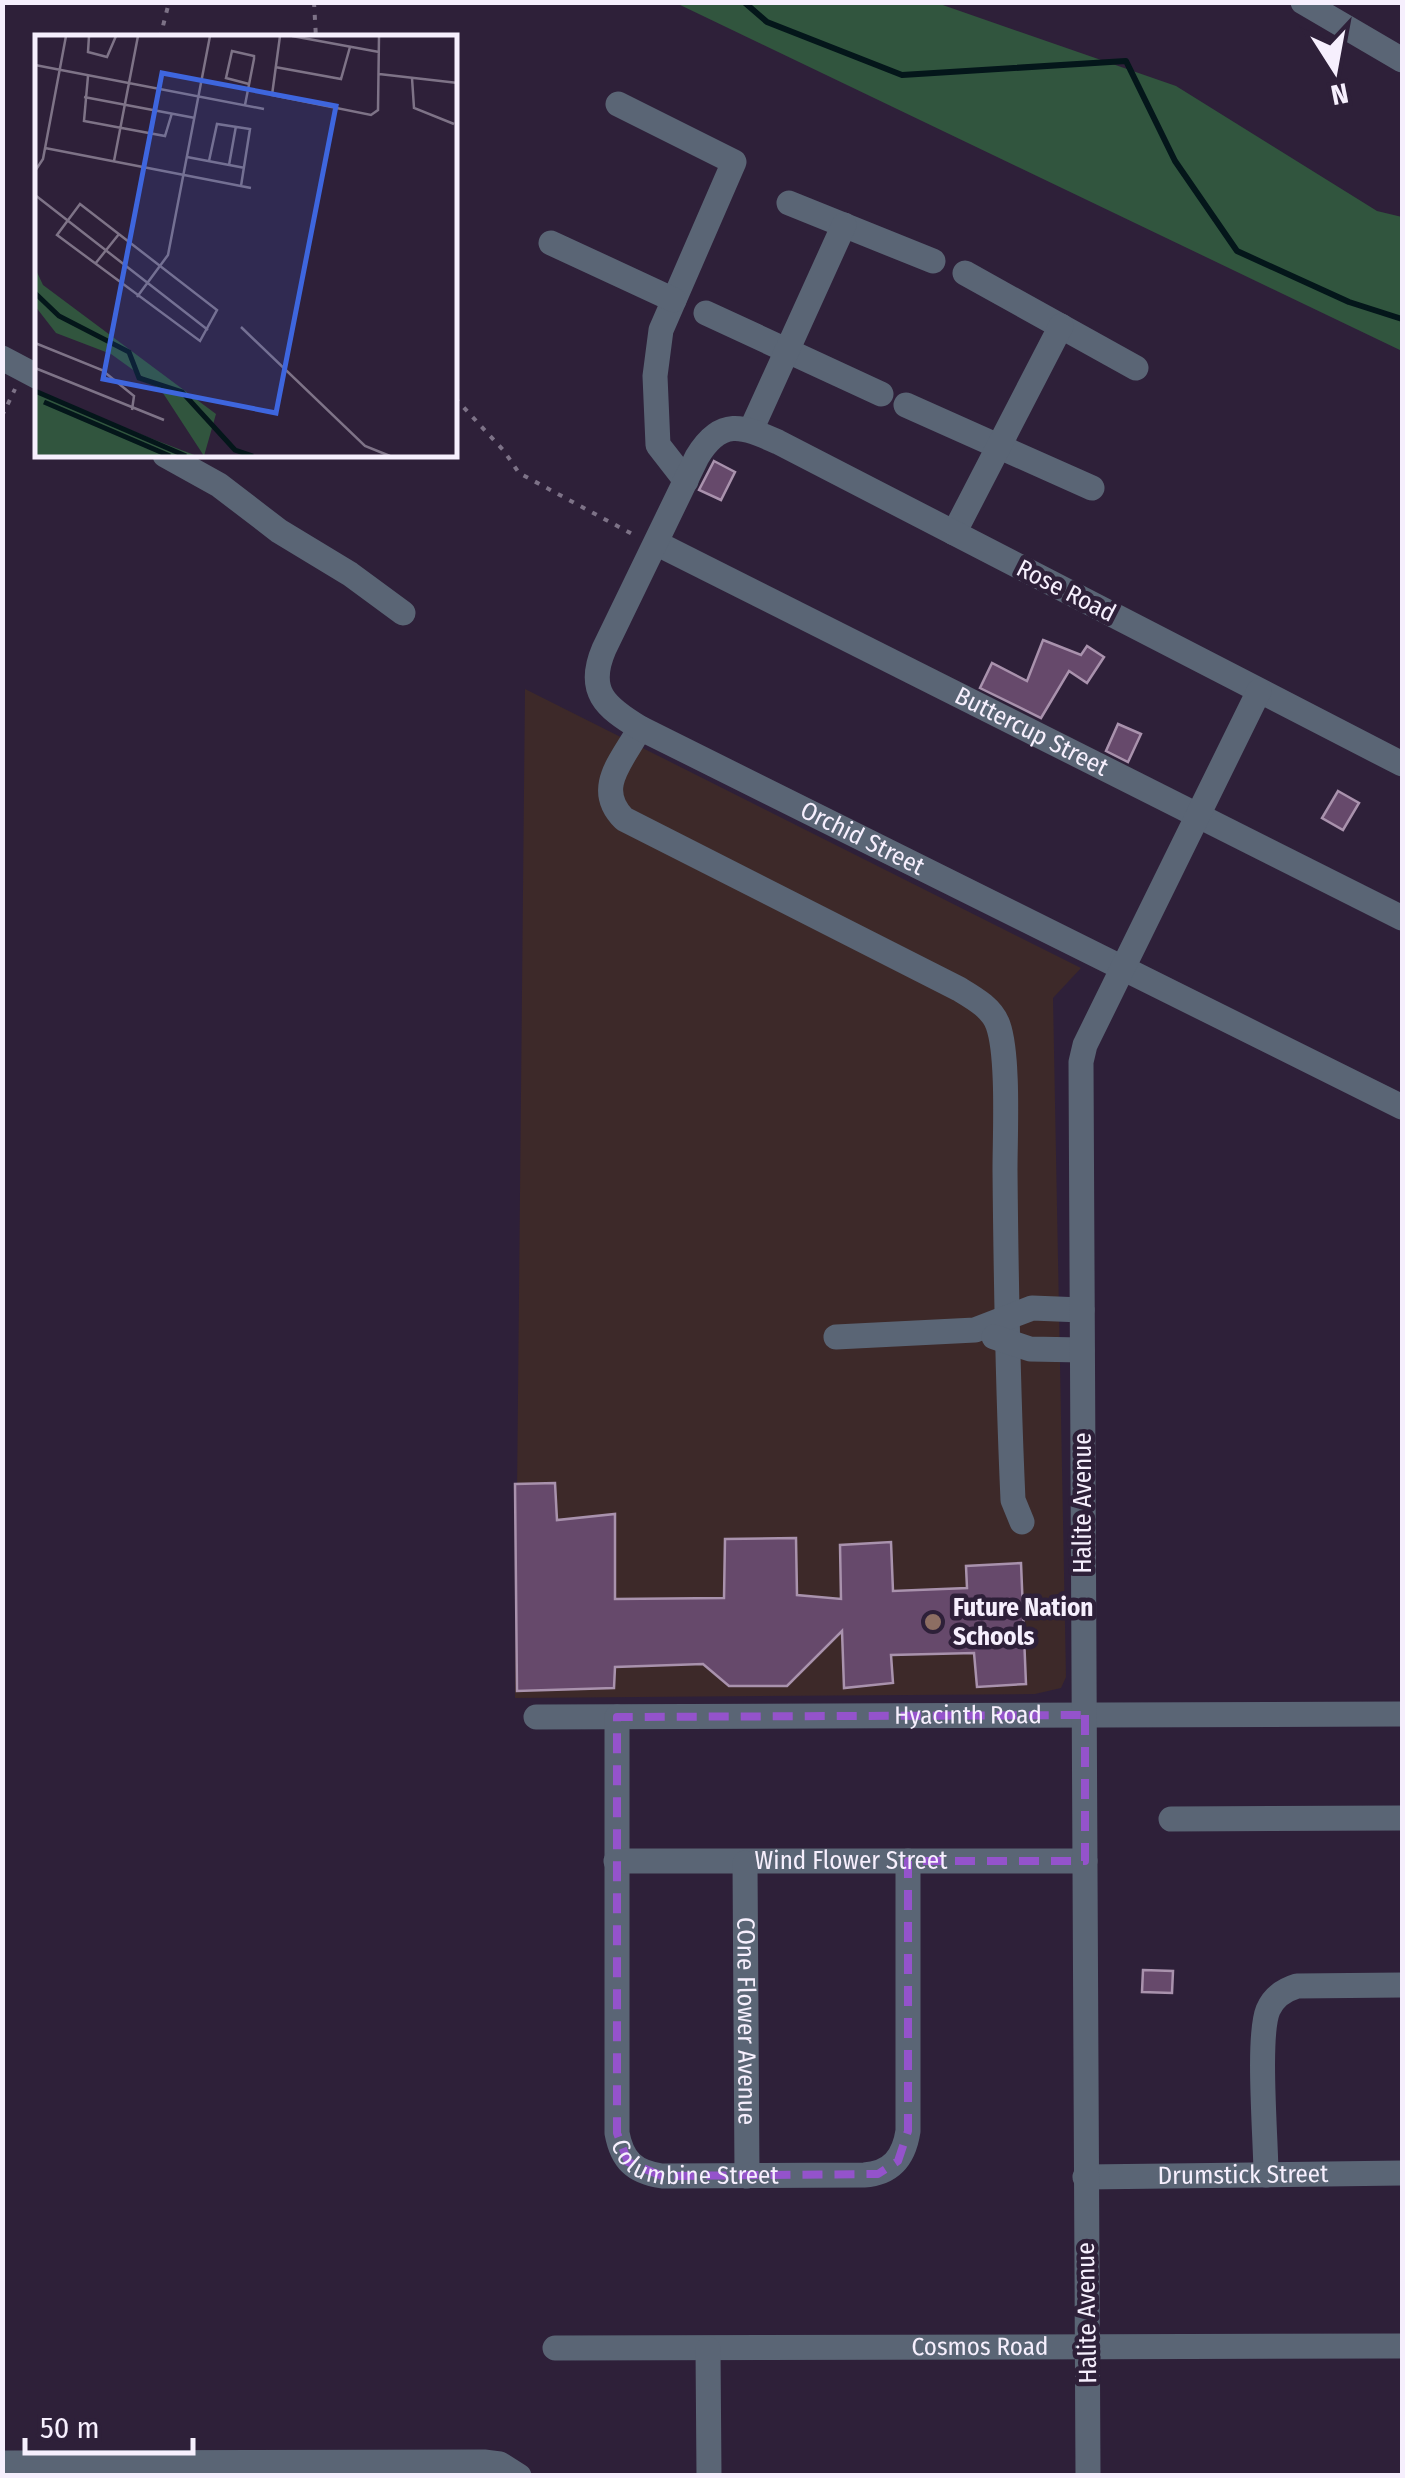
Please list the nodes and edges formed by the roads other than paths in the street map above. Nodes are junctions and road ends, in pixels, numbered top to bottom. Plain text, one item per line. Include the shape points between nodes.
1 (1303, 2) edge
2 (1402, 60) edge
3 (618, 104) dead end
4 (790, 203) dead end
5 (844, 225) junction
6 (551, 243) dead end
7 (933, 261) dead end
8 (965, 273) dead end
9 (674, 300) junction
10 (706, 313) dead end
11 (1061, 326) junction
12 (787, 350) junction
13 (2, 358) edge
14 (1136, 368) dead end
15 (35, 375) edge
16 (881, 394) dead end
17 (906, 405) dead end
18 (738, 429) junction
19 (997, 446) junction
20 (170, 458) edge
21 (686, 481) junction
22 (1092, 488) dead end
23 (954, 532) junction
24 (658, 544) junction
25 (403, 613) dead end
26 (1259, 691) junction
27 (640, 728) junction
28 (1402, 764) edge
29 (1198, 814) junction
30 (1402, 918) edge
31 (1122, 968) junction
32 (1402, 1107) edge
33 (1082, 1310) junction
34 (1006, 1328) junction
35 (836, 1338) dead end
36 (1082, 1350) junction
37 (1022, 1522) dead end
38 (1402, 1714) edge
39 (1085, 1715) junction
40 (536, 1717) dead end
41 (617, 1717) junction
42 (1171, 1818) dead end
43 (1402, 1818) edge
44 (1086, 1860) junction
45 (616, 1861) junction
46 (908, 1861) junction
47 (745, 1863) junction
48 (1402, 1985) edge
49 (1402, 2173) edge
50 (1266, 2175) junction
51 (747, 2176) junction
52 (1085, 2177) junction
53 (1402, 2346) edge
54 (556, 2348) dead end
55 (708, 2348) junction
56 (1087, 2348) junction
57 (2, 2463) edge
58 (519, 2476) edge
59 (710, 2476) edge
60 (1088, 2476) edge

1 - 2 street
3 - 9 street via 734,162
4 - 5 street
5 - 7 street
5 - 12 street, Orchid Street
6 - 9 street
8 - 11 street
9 - 21 street via 661,330 656,432 664,457
10 - 12 street
11 - 14 street
11 - 19 street
12 - 16 street
12 - 18 street, Orchid Street
13 - 15 street
17 - 19 street
18 - 21 street, Orchid Street via 703,448
18 - 23 street, Rose Road
19 - 22 street
19 - 23 street
20 - 25 street
21 - 24 street, Orchid Street
23 - 26 street, Rose Road
24 - 27 street, Orchid Street via 604,649 596,684 608,706
24 - 29 street, Buttercup Street
26 - 28 street, Rose Road
26 - 29 street, Halite Avenue
27 - 31 street, Orchid Street
27 - 34 street via 608,791 624,818 960,989 994,1018 1002,1050
29 - 30 street, Buttercup Street
29 - 31 street, Halite Avenue
31 - 32 street, Orchid Street
31 - 33 street, Halite Avenue via 1081,1062
33 - 34 street via 1032,1308
33 - 36 street, Halite Avenue
34 - 35 street
34 - 36 street via 1030,1348
34 - 37 street via 1013,1500
36 - 39 street, Halite Avenue
38 - 39 street, Hyacinth Road
39 - 41 street, Hyacinth Road
39 - 44 street, Halite Avenue
40 - 41 street, Hyacinth Road
41 - 45 street, Columbine Street
42 - 43 street
44 - 46 street, Wind Flower Street
44 - 52 street, Halite Avenue
45 - 47 street, Wind Flower Street
45 - 51 street, Columbine Street via 622,2154 648,2174
46 - 47 street, Wind Flower Street
46 - 51 street, Columbine Street via 908,2131 902,2154 878,2174
47 - 51 street, COne Flower Avenue
48 - 50 street via 1297,1986 1270,2006 1264,2039
49 - 50 street, Drumstick Street
50 - 52 street, Drumstick Street
52 - 56 street, Halite Avenue
53 - 56 street, Cosmos Road
54 - 55 street, Cosmos Road
55 - 56 street, Cosmos Road
55 - 59 street
56 - 60 street, Halite Avenue
57 - 58 street via 484,2462

